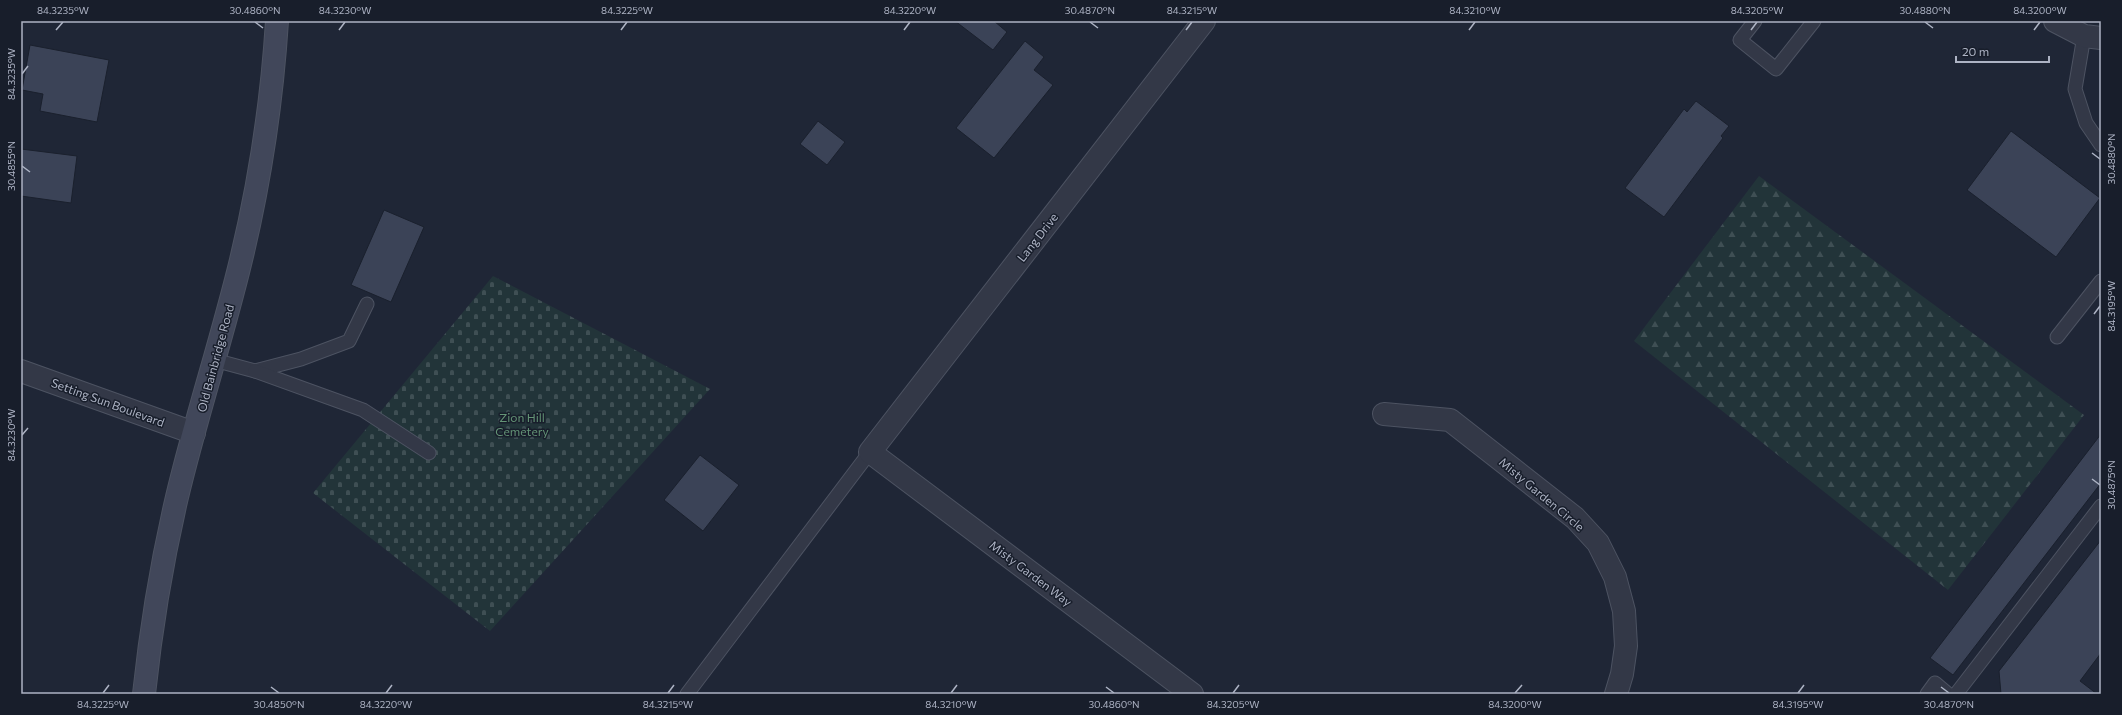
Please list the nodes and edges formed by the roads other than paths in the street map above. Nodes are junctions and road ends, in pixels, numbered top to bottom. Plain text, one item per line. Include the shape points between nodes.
1 (277, 21) edge
2 (1204, 21) edge
3 (1755, 21) edge
4 (1814, 21) edge
5 (2055, 21) edge
6 (2093, 37) edge
7 (2101, 145) edge
8 (2101, 281) edge
9 (367, 304) dead end
10 (2056, 337) dead end
11 (214, 360) junction
12 (21, 371) edge
13 (255, 371) junction
14 (1384, 414) dead end
15 (194, 433) junction
16 (870, 452) junction
17 (429, 453) dead end
18 (2101, 506) edge
19 (144, 694) edge
20 (687, 694) edge
21 (1192, 694) edge
22 (1616, 694) edge
23 (1927, 694) edge
24 (1948, 694) edge
25 (1956, 694) edge

1 - 11 main road, Old Bainbridge Road via 274,68 261,162 241,260
2 - 16 street, Lang Drive
3 - 4 lane via 1740,40 1776,69
5 - 6 street
6 - 7 lane via 2075,89 2086,123
8 - 10 lane
9 - 13 lane via 349,341 301,359
11 - 13 lane
11 - 15 main road, Old Bainbridge Road
12 - 15 street, Setting Sun Boulevard
13 - 17 lane via 363,410
14 - 22 street, Misty Garden Circle via 1450,420 1575,518 1598,543 1615,577 1624,611 1626,646
15 - 19 main road, Old Bainbridge Road via 177,497 154,614
16 - 20 lane
16 - 21 street, Misty Garden Way
18 - 25 lane
23 - 24 lane via 1935,683

